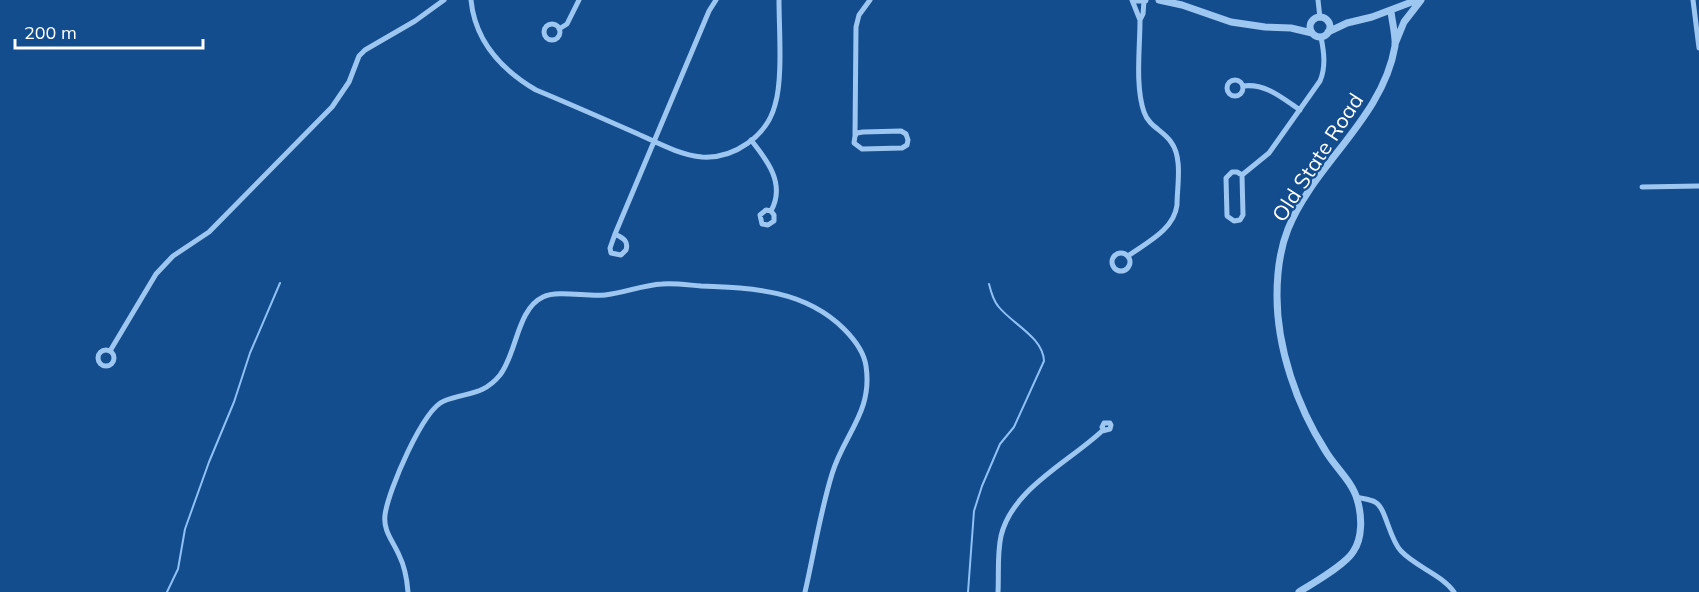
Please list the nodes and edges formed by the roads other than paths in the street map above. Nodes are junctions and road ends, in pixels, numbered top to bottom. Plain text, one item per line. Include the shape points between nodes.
1 (444, 0) edge
2 (471, 0) edge
3 (579, 0) edge
4 (716, 0) edge
5 (779, 0) edge
6 (870, 0) edge
7 (1133, 0) edge
8 (1144, 0) edge
9 (1159, 0) edge
10 (1318, 0) edge
11 (1419, 0) edge
12 (1693, 0) edge
13 (1179, 2) edge
14 (1391, 11) junction
15 (1320, 18) junction
16 (1140, 20) junction
17 (1327, 21) junction
18 (1312, 22) junction
19 (1347, 23) junction
20 (1291, 28) junction
21 (559, 29) dead end
22 (1328, 32) junction
23 (1312, 33) junction
24 (1321, 37) junction
25 (1395, 44) junction
26 (1699, 48) edge
27 (1243, 86) dead end
28 (1299, 110) junction
29 (855, 135) junction
30 (751, 140) junction
31 (655, 141) junction
32 (1242, 175) junction
33 (1699, 186) edge
34 (1642, 187) dead end
35 (771, 211) dead end
36 (615, 234) dead end
37 (1128, 256) dead end
38 (110, 351) dead end
39 (1104, 430) dead end
40 (1357, 497) junction
41 (408, 592) edge
42 (805, 592) edge
43 (998, 592) edge
44 (1299, 592) edge
45 (1454, 592) edge

1 - 38 street via 359,56 349,82 332,107 209,232 173,256 156,274
2 - 31 street via 485,44 513,75
3 - 21 street via 567,24
4 - 31 street
5 - 30 street via 776,101 770,120
6 - 29 street via 856,27
7 - 8 street
7 - 16 street
8 - 16 street
9 - 13 street
10 - 15 street
11 - 14 street
11 - 25 street
12 - 26 street
13 - 20 street via 1231,22
14 - 19 street
14 - 25 street, Old State Road
15 - 17 street
15 - 18 street
16 - 37 street via 1141,101 1147,120 1175,148 1177,205 1167,227
17 - 19 street
17 - 22 street
18 - 20 street
18 - 23 street
19 - 22 street
20 - 23 street
22 - 24 street
23 - 24 street
24 - 28 street via 1323,75
25 - 40 street, Old State Road via 1375,97 1292,219 1279,267 1278,324 1285,357 1314,431
27 - 28 street via 1273,91
28 - 32 street via 1269,153
29 - 29 street via 854,142 862,149 902,148 908,142 901,131
30 - 31 street via 729,153 706,157
30 - 35 street via 775,177
31 - 36 street
32 - 32 street via 1232,172 1226,178 1227,216 1234,221 1243,215
33 - 34 street
39 - 43 street via 1048,473 1008,518 1000,537
40 - 44 street, Old State Road via 1361,525 1353,552
40 - 45 street via 1381,506 1400,551
41 - 42 street via 407,576 387,532 385,516 409,450 432,409 442,401 483,391 499,376 511,358 523,317 542,297 602,295 661,284 750,288 799,299 837,322 852,337 866,363 864,405 832,471

